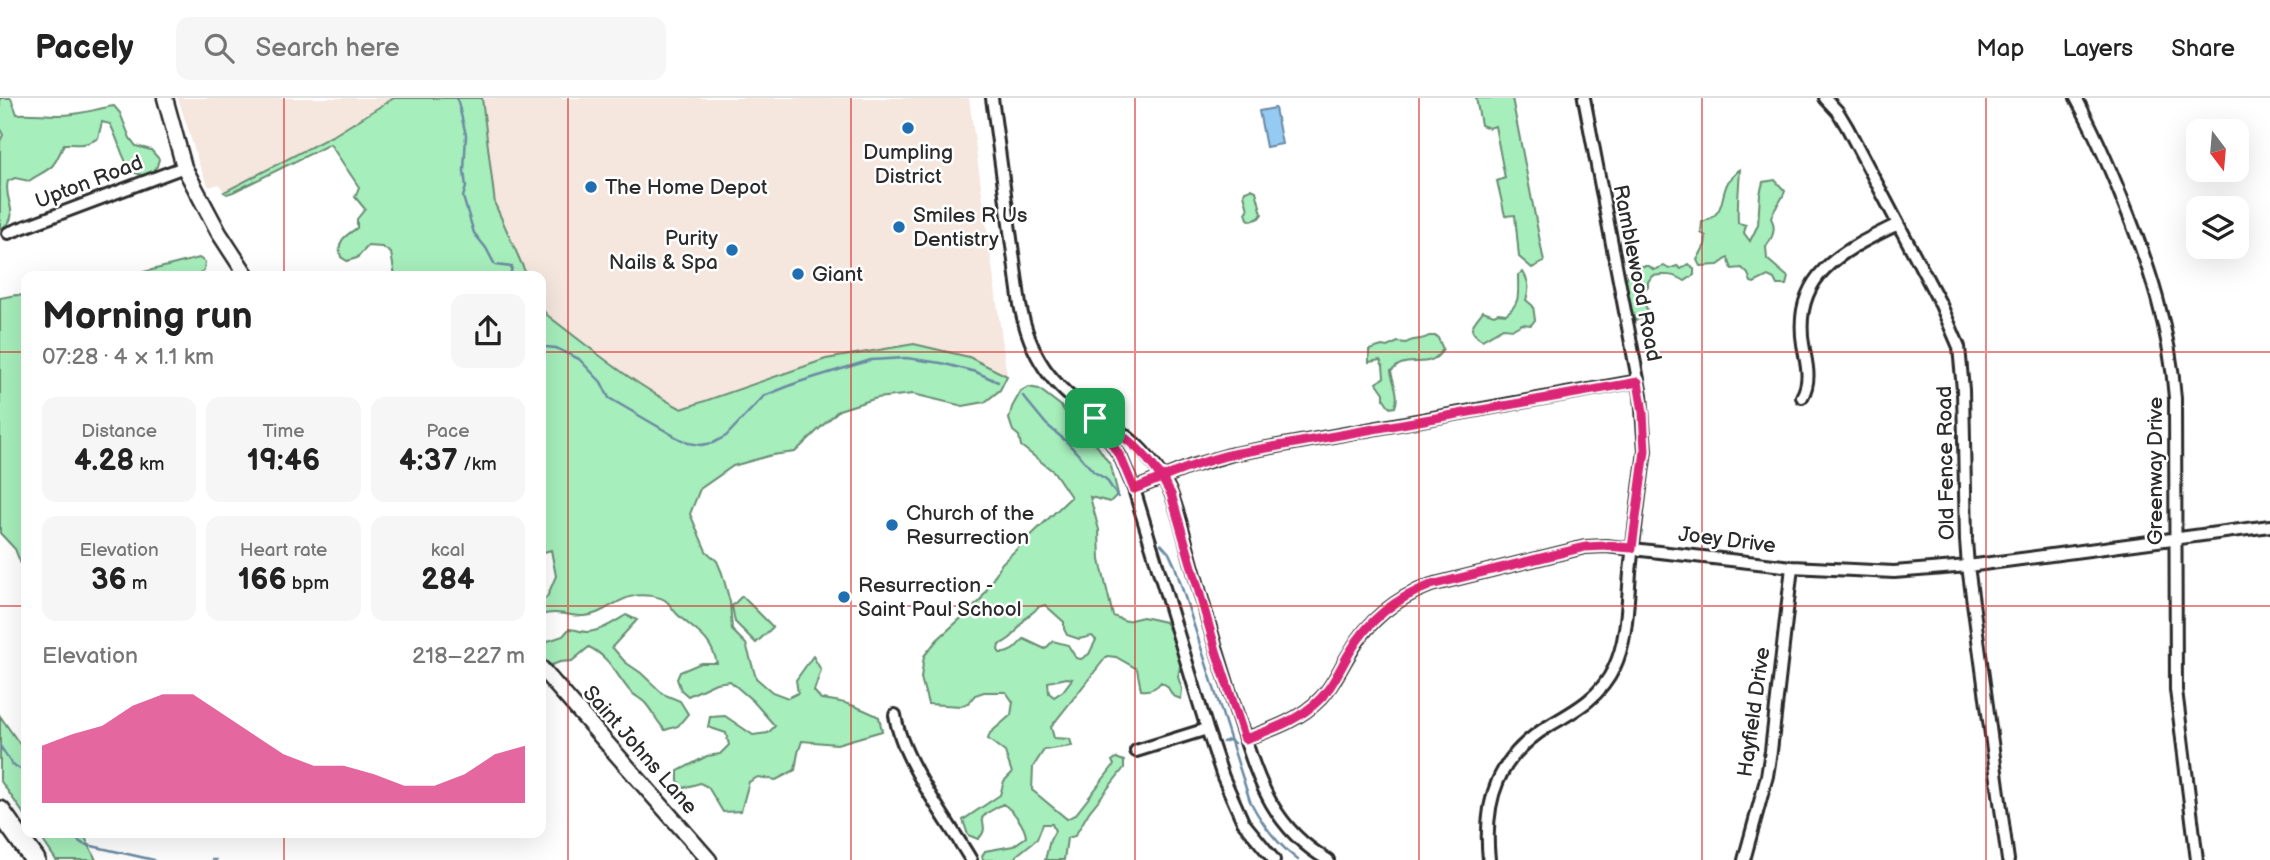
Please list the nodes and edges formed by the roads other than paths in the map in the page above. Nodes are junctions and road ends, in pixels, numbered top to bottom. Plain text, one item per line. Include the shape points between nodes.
1 (165, 98) edge
2 (992, 98) edge
3 (1584, 98) edge
4 (1825, 98) edge
5 (2076, 98) edge
6 (184, 167) junction
7 (1898, 224) junction
8 (8, 233) dead end
9 (244, 271) edge
10 (1638, 382) junction
11 (1802, 397) dead end
12 (1095, 418) junction
13 (1163, 478) junction
14 (1134, 489) junction
15 (2270, 526) edge
16 (2175, 539) junction
17 (1632, 548) junction
18 (1968, 566) junction
19 (1792, 567) junction
20 (546, 674) edge
21 (895, 715) dead end
22 (1207, 729) junction
23 (1245, 739) junction
24 (1136, 751) dead end
25 (0, 811) edge
26 (35, 860) edge
27 (709, 860) edge
28 (971, 860) edge
29 (1274, 860) edge
30 (1328, 860) edge
31 (1489, 860) edge
32 (1744, 860) edge
33 (2008, 860) edge
34 (2197, 860) edge

1 - 6 street
2 - 12 street via 1025,328 1042,368
3 - 10 street, Ramblewood Road
4 - 7 street, Old Fence Road via 1847,127
5 - 16 street, Greenway Drive via 2143,250 2170,351 2175,398
6 - 8 street, Upton Road
6 - 9 street
7 - 11 street via 1849,248 1819,274 1810,290 1802,329 1808,382
7 - 18 street, Old Fence Road via 1959,347
10 - 13 street via 1233,454
10 - 17 street, Ramblewood Road via 1645,451
12 - 13 street via 1122,433
12 - 14 street via 1121,458
13 - 14 street
13 - 23 street
14 - 22 street
15 - 16 street, Joey Drive
16 - 18 street, Joey Drive
16 - 34 street, Greenway Drive via 2176,690
17 - 19 street, Joey Drive
17 - 23 street, Joey Drive via 1585,547 1413,592 1376,617 1335,682 1312,708
17 - 31 street, Ramblewood Road via 1622,649 1615,667 1594,697 1530,738 1500,773 1488,814
18 - 19 street, Joey Drive via 1894,572
18 - 33 street, Old Fence Road
19 - 32 street, Hayfield Drive via 1767,776
20 - 27 street, Saint Johns Lane
21 - 28 street via 909,756
22 - 24 street
22 - 29 street via 1243,822
23 - 30 street via 1271,806 1295,835
25 - 26 highway

